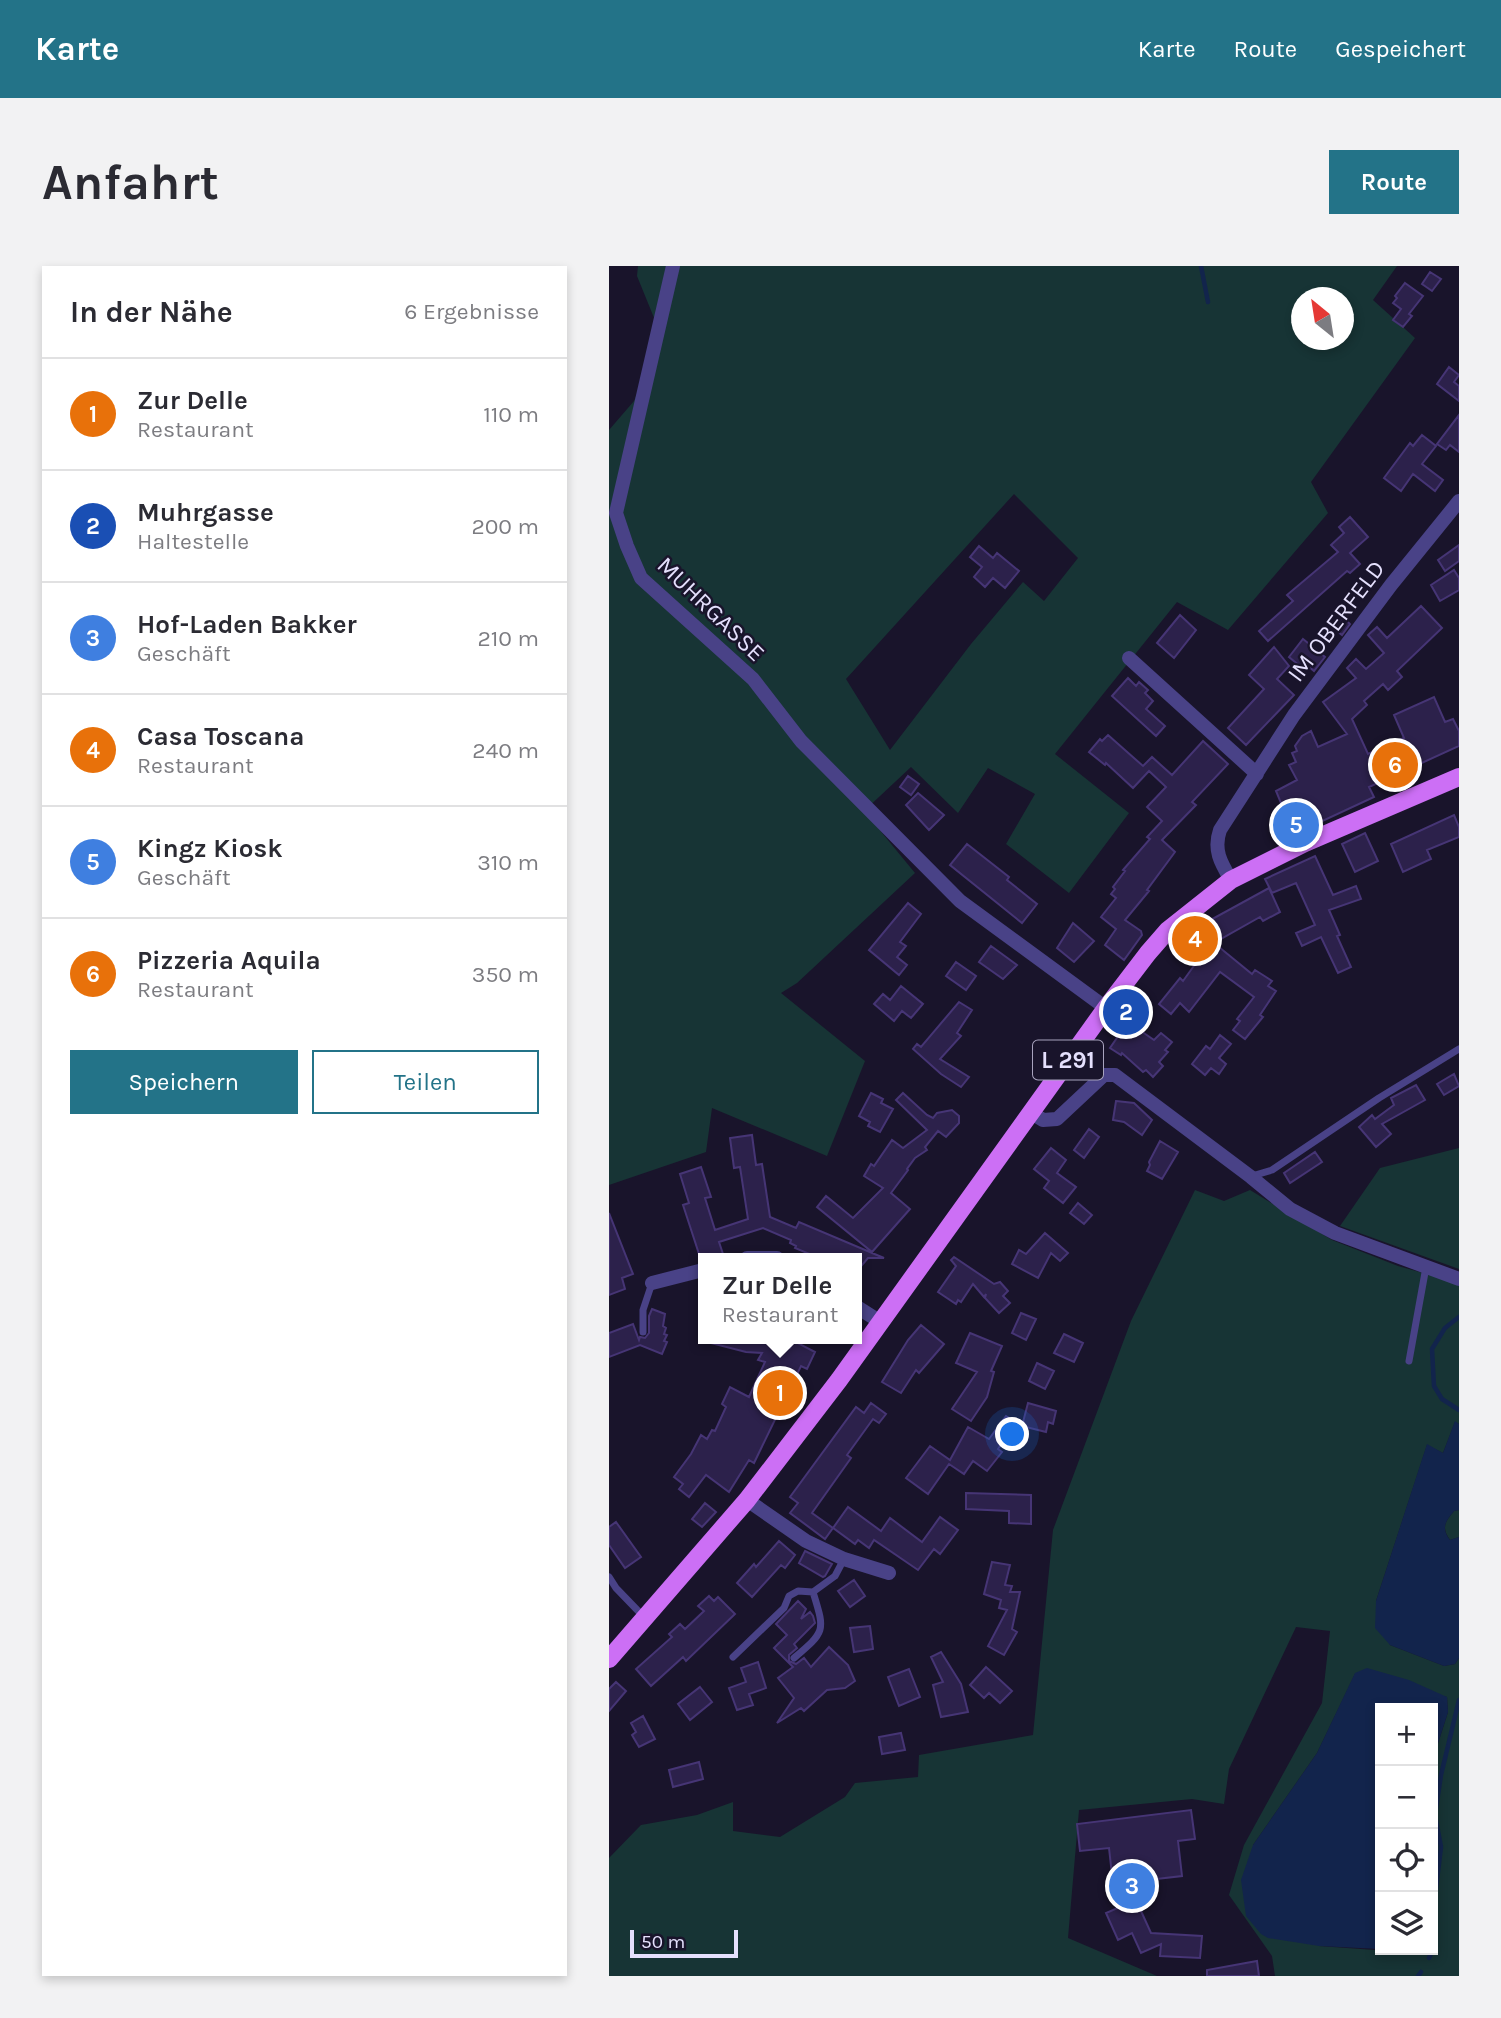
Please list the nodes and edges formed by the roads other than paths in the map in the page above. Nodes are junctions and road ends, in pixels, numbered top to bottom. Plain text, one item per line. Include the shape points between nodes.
1 (673, 266) edge
2 (1459, 501) edge
3 (1129, 658) dead end
4 (1257, 774) junction
5 (1459, 777) edge
6 (1231, 880) junction
7 (1106, 1008) junction
8 (1459, 1049) edge
9 (1030, 1112) junction
10 (1251, 1177) junction
11 (1426, 1267) junction
12 (698, 1271) edge
13 (1459, 1279) edge
14 (652, 1283) joint
15 (862, 1310) edge
16 (879, 1321) junction
17 (643, 1332) dead end
18 (1409, 1361) dead end
19 (747, 1500) junction
20 (844, 1559) junction
21 (889, 1573) dead end
22 (609, 1577) edge
23 (813, 1592) junction
24 (646, 1618) junction
25 (733, 1657) dead end
26 (795, 1658) dead end
27 (609, 1659) edge

1 - 7 street, MUHRGASSE via 616,513 641,578 753,680 801,741 960,901
2 - 4 street, IM OBERFELD via 1294,715
3 - 4 street
4 - 6 street, IM OBERFELD via 1216,841
5 - 6 main road, L 291
6 - 7 main road, L 291 via 1168,930
7 - 9 main road, L 291
8 - 10 lane via 1272,1170
9 - 10 street via 1043,1120 1057,1119 1104,1075 1115,1075
9 - 16 main road, L 291
10 - 11 street via 1290,1209 1335,1233
11 - 13 street
11 - 18 lane
12 - 14 street
14 - 17 lane via 643,1310
15 - 16 street
16 - 19 main road, L 291
19 - 20 street via 806,1541
19 - 24 main road, L 291
20 - 21 street
20 - 23 lane via 835,1576
22 - 24 lane
23 - 25 lane via 789,1596 784,1608
23 - 26 lane via 823,1629
24 - 27 main road, L 291

